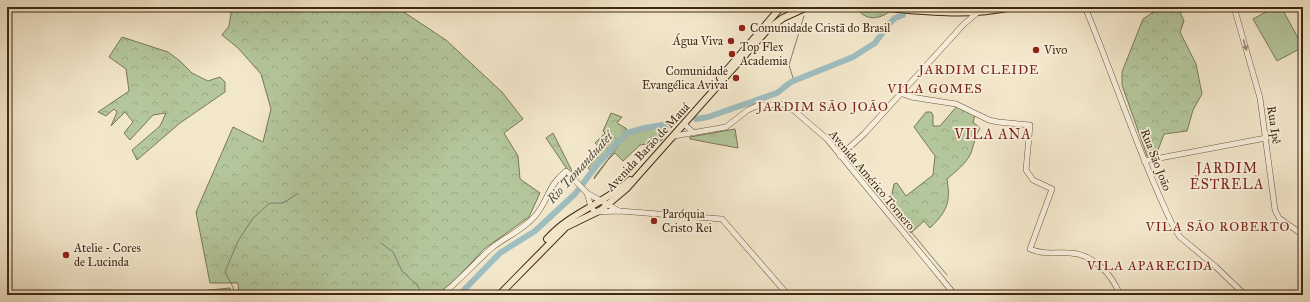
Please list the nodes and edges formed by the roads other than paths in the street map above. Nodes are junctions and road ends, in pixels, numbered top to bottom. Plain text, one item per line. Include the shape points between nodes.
1 (781, 7) edge
2 (785, 7) edge
3 (807, 7) edge
4 (876, 7) edge
5 (912, 7) edge
6 (991, 7) edge
7 (1012, 7) edge
8 (1085, 7) edge
9 (1234, 7) edge
10 (978, 12) junction
11 (792, 13) junction
12 (900, 93) junction
13 (685, 125) junction
14 (694, 133) junction
15 (674, 136) junction
16 (1266, 138) junction
17 (840, 156) junction
18 (1144, 161) junction
19 (587, 193) junction
20 (602, 201) junction
21 (608, 205) junction
22 (591, 207) junction
23 (620, 211) junction
24 (597, 213) junction
25 (1303, 235) edge
26 (441, 295) edge
27 (494, 295) edge
28 (499, 295) edge
29 (788, 295) edge
30 (955, 295) edge
31 (1120, 295) edge
32 (1246, 295) edge

1 - 20 main road, Avenida Barão de Mauá via 644,165 621,188
2 - 11 main road via 786,11
3 - 11 main road, Avenida Barão de Mauá
4 - 10 main road via 916,12
5 - 6 main road
7 - 10 main road
8 - 18 street, Rua São João
9 -> 16 street, Rua Ipê via 1260,98
10 - 12 street
11 - 13 main road, Avenida Barão de Mauá via 765,32
12 - 17 street via 864,134
12 - 31 street via 956,104 998,122 1030,125 1026,170 1033,180 1052,189 1030,249 1040,252 1078,253 1090,258 1116,284
13 - 14 street
13 - 15 main road, Avenida Barão de Mauá
14 - 15 street, Avenida Américo Tornero
14 - 17 street, Avenida Américo Tornero via 726,127 757,106 782,104 790,107 810,123
15 - 21 main road, Avenida Barão de Mauá via 639,176
16 - 18 street
16 - 25 street, Rua Ipê via 1275,210 1279,218
17 - 30 street, Avenida Américo Tornero
18 - 32 street, Rua São João via 1178,236
19 - 20 street
19 - 22 street
19 - 26 street via 566,171 553,182 539,211 530,222 491,249 464,277
20 - 21 street
20 - 22 main road, Avenida Barão de Mauá
21 - 23 street
21 - 24 main road, Avenida Barão de Mauá
22 - 24 street
22 - 27 main road, Avenida Barão de Mauá via 563,223
23 - 24 street
23 - 29 street via 722,219
24 - 28 main road, Avenida Barão de Mauá via 578,220 561,232

